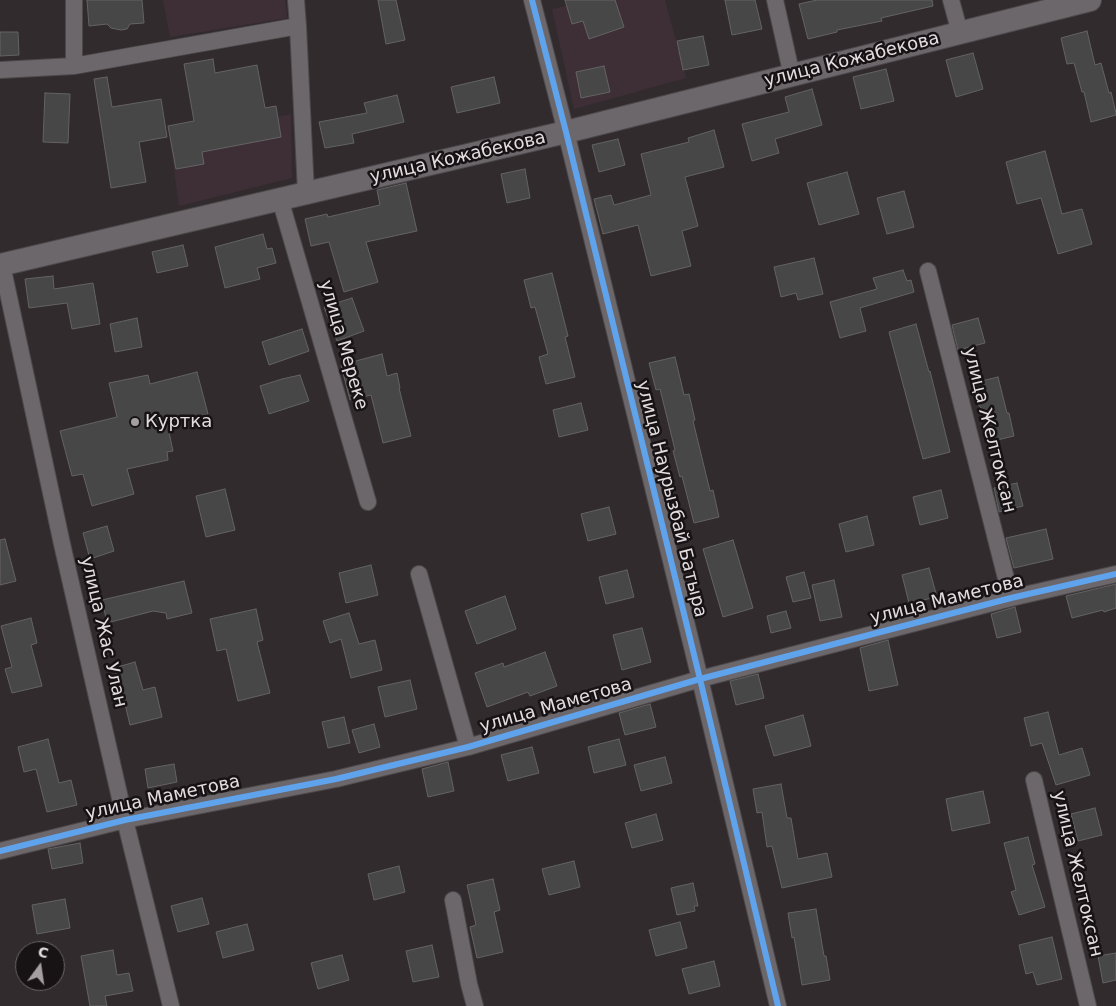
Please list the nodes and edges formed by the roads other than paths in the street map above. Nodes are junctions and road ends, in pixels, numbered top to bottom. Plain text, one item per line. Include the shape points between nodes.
1 (74, 0) edge
2 (296, 0) edge
3 (532, 0) edge
4 (775, 0) edge
5 (950, 0) edge
6 (1090, 0) edge
7 (298, 26) junction
8 (960, 33) junction
9 (74, 66) junction
10 (0, 70) edge
11 (792, 76) junction
12 (566, 132) junction
13 (306, 193) junction
14 (280, 199) junction
15 (1, 265) edge
16 (928, 271) dead end
17 (368, 502) dead end
18 (419, 574) dead end
19 (1116, 574) edge
20 (1011, 598) junction
21 (700, 680) junction
22 (468, 747) junction
23 (1034, 780) dead end
24 (125, 820) junction
25 (0, 851) edge
26 (453, 900) dead end
27 (171, 1006) edge
28 (475, 1006) edge
29 (778, 1006) edge
30 (1088, 1006) edge

1 - 9 street
2 - 7 street
3 - 12 street, улица Наурызбай Батыра
4 - 11 street
5 - 8 street
6 - 8 main road, улица Кожабекова
7 - 9 street
7 - 13 street
8 - 11 main road, улица Кожабекова
9 - 10 street
11 - 12 main road, улица Кожабекова
12 - 13 main road, улица Кожабекова
12 - 21 street, улица Наурызбай Батыра
13 - 14 main road, улица Кожабекова
14 - 15 main road, улица Кожабекова
14 - 17 street, улица Мереке
15 - 24 street, улица Жас Улан
16 - 20 street, улица Желтоксан
18 - 22 street
19 - 20 street, улица Маметова
20 - 21 street, улица Маметова
21 - 22 street, улица Маметова
21 - 29 street, улица Наурызбай Батыра
22 - 24 street, улица Маметова via 336,779
23 - 30 street, улица Желтоксан
24 - 25 street, улица Маметова
24 - 27 street, улица Жас Улан
26 - 28 street

